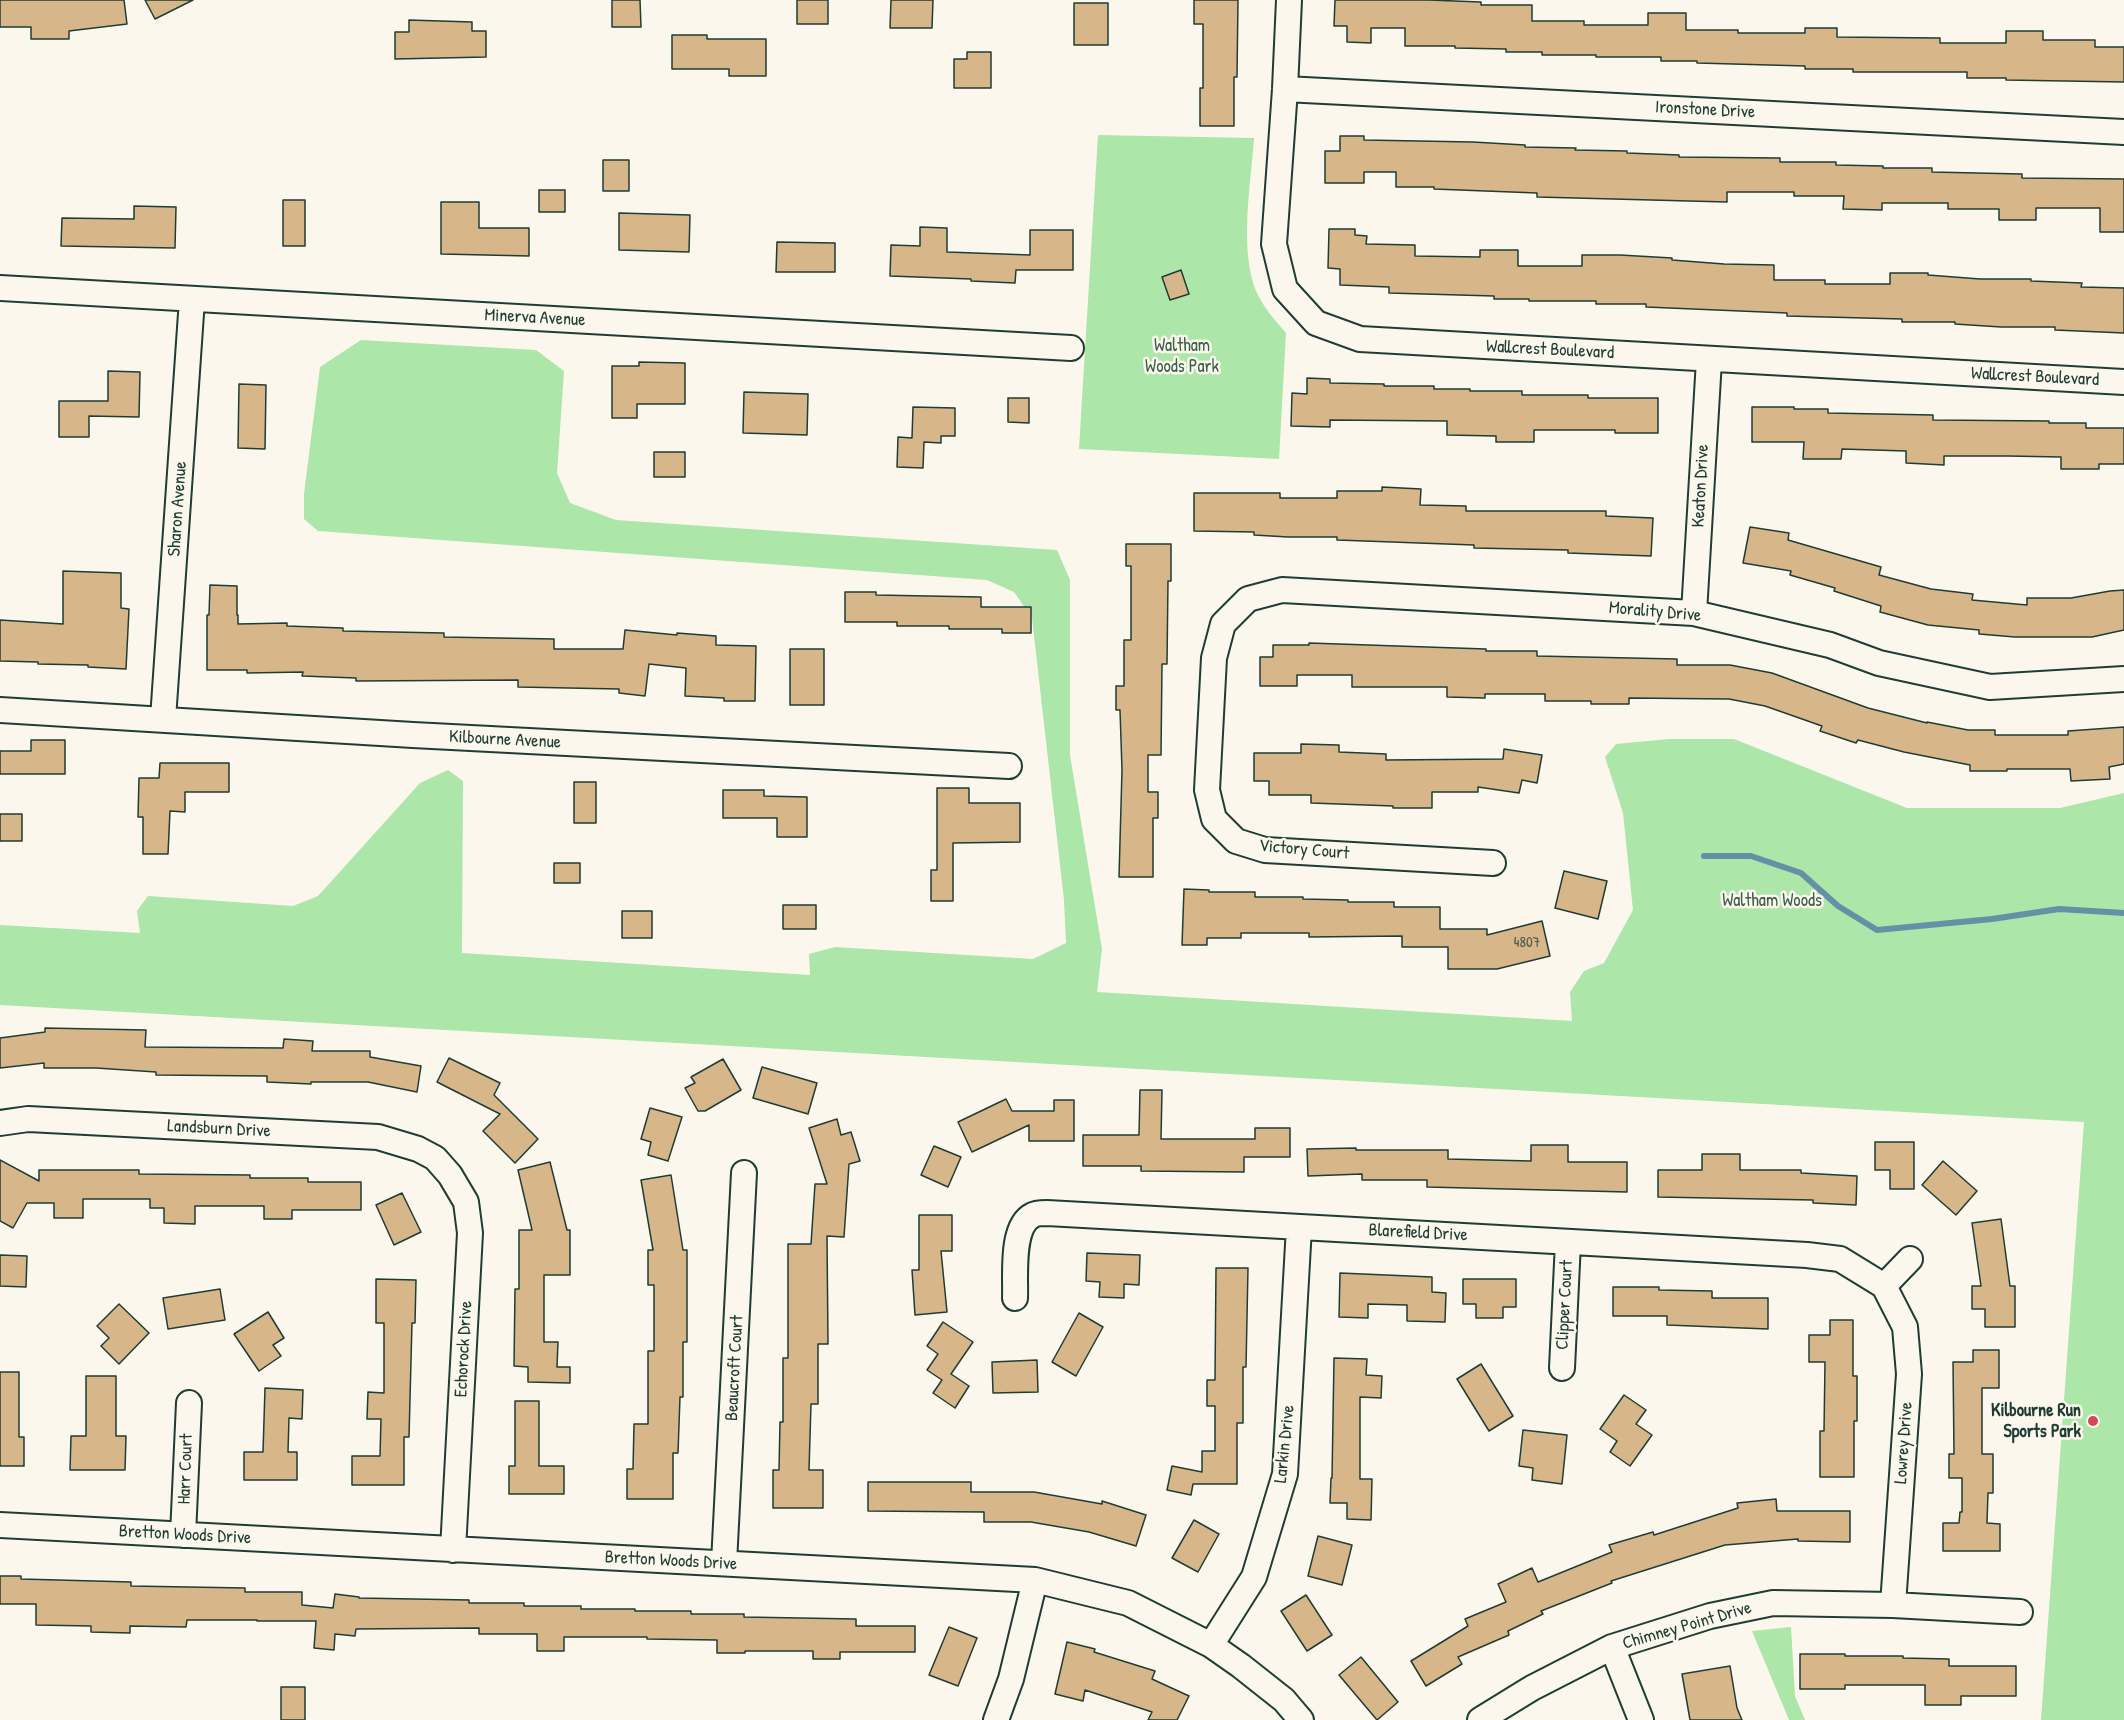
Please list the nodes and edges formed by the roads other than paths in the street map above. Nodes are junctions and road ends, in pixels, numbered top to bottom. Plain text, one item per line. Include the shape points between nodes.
1 (1289, 0) edge
2 (1286, 89) junction
3 (2124, 132) edge
4 (0, 288) edge
5 (192, 299) junction
6 (1071, 348) dead end
7 (1709, 360) junction
8 (2124, 382) edge
9 (1694, 613) junction
10 (1214, 658) joint
11 (2124, 679) edge
12 (0, 710) edge
13 (163, 719) junction
14 (1009, 766) dead end
15 (1493, 863) dead end
16 (0, 1123) edge
17 (435, 1158) joint
18 (744, 1173) dead end
19 (1299, 1227) junction
20 (1568, 1242) junction
21 (1910, 1259) dead end
22 (1884, 1286) junction
23 (1015, 1298) dead end
24 (1562, 1368) dead end
25 (189, 1403) dead end
26 (0, 1525) edge
27 (183, 1535) junction
28 (453, 1550) junction
29 (724, 1563) junction
30 (1035, 1580) junction
31 (1893, 1605) junction
32 (2020, 1612) dead end
33 (1211, 1645) junction
34 (1612, 1647) junction
35 (996, 1720) edge
36 (1301, 1720) edge
37 (1480, 1720) edge
38 (1641, 1720) edge

1 - 2 street, Wallcrest Boulevard
2 - 3 street, Ironstone Drive
2 - 7 street, Wallcrest Boulevard via 1274,244 1285,289 1316,323 1360,339
4 - 5 street, Minerva Avenue
5 - 6 street, Minerva Avenue
5 - 13 street, Sharon Avenue
7 - 8 street, Wallcrest Boulevard
7 - 9 street, Keaton Drive
9 - 10 street, Morality Drive via 1282,590 1248,599 1223,624
9 - 11 street, Morality Drive via 1830,645 1879,663 1990,687
10 - 15 street, Victory Court via 1207,790 1214,819 1236,841 1264,850
12 - 13 street, Kilbourne Avenue
13 - 14 street, Kilbourne Avenue
16 - 17 street, Landsburn Drive via 28,1119 378,1137
17 - 28 street, Echorock Drive via 466,1202 470,1233
18 - 29 street, Beaucroft Court
19 - 20 street, Blarefield Drive
19 - 23 street, Blarefield Drive via 1047,1212 1032,1215 1022,1225 1017,1239
19 - 33 street, Larkin Drive via 1286,1474 1254,1577
20 - 22 street, Blarefield Drive via 1840,1259
20 - 24 street, Clipper Court
21 - 22 street
22 - 31 street, Lowrey Drive via 1905,1327 1909,1374
25 - 27 street, Harr Court
26 - 27 street, Bretton Woods Drive
27 - 28 street, Bretton Woods Drive
28 - 29 street, Bretton Woods Drive
29 - 30 street, Bretton Woods Drive
30 - 33 street, Bretton Woods Drive via 1128,1603
30 - 35 street via 1011,1679
31 - 32 street, Chimney Point Drive
31 - 34 street, Chimney Point Drive via 1773,1603 1710,1616
33 - 36 street, Bretton Woods Drive via 1284,1700
34 - 37 street, Chimney Point Drive
34 - 38 street

